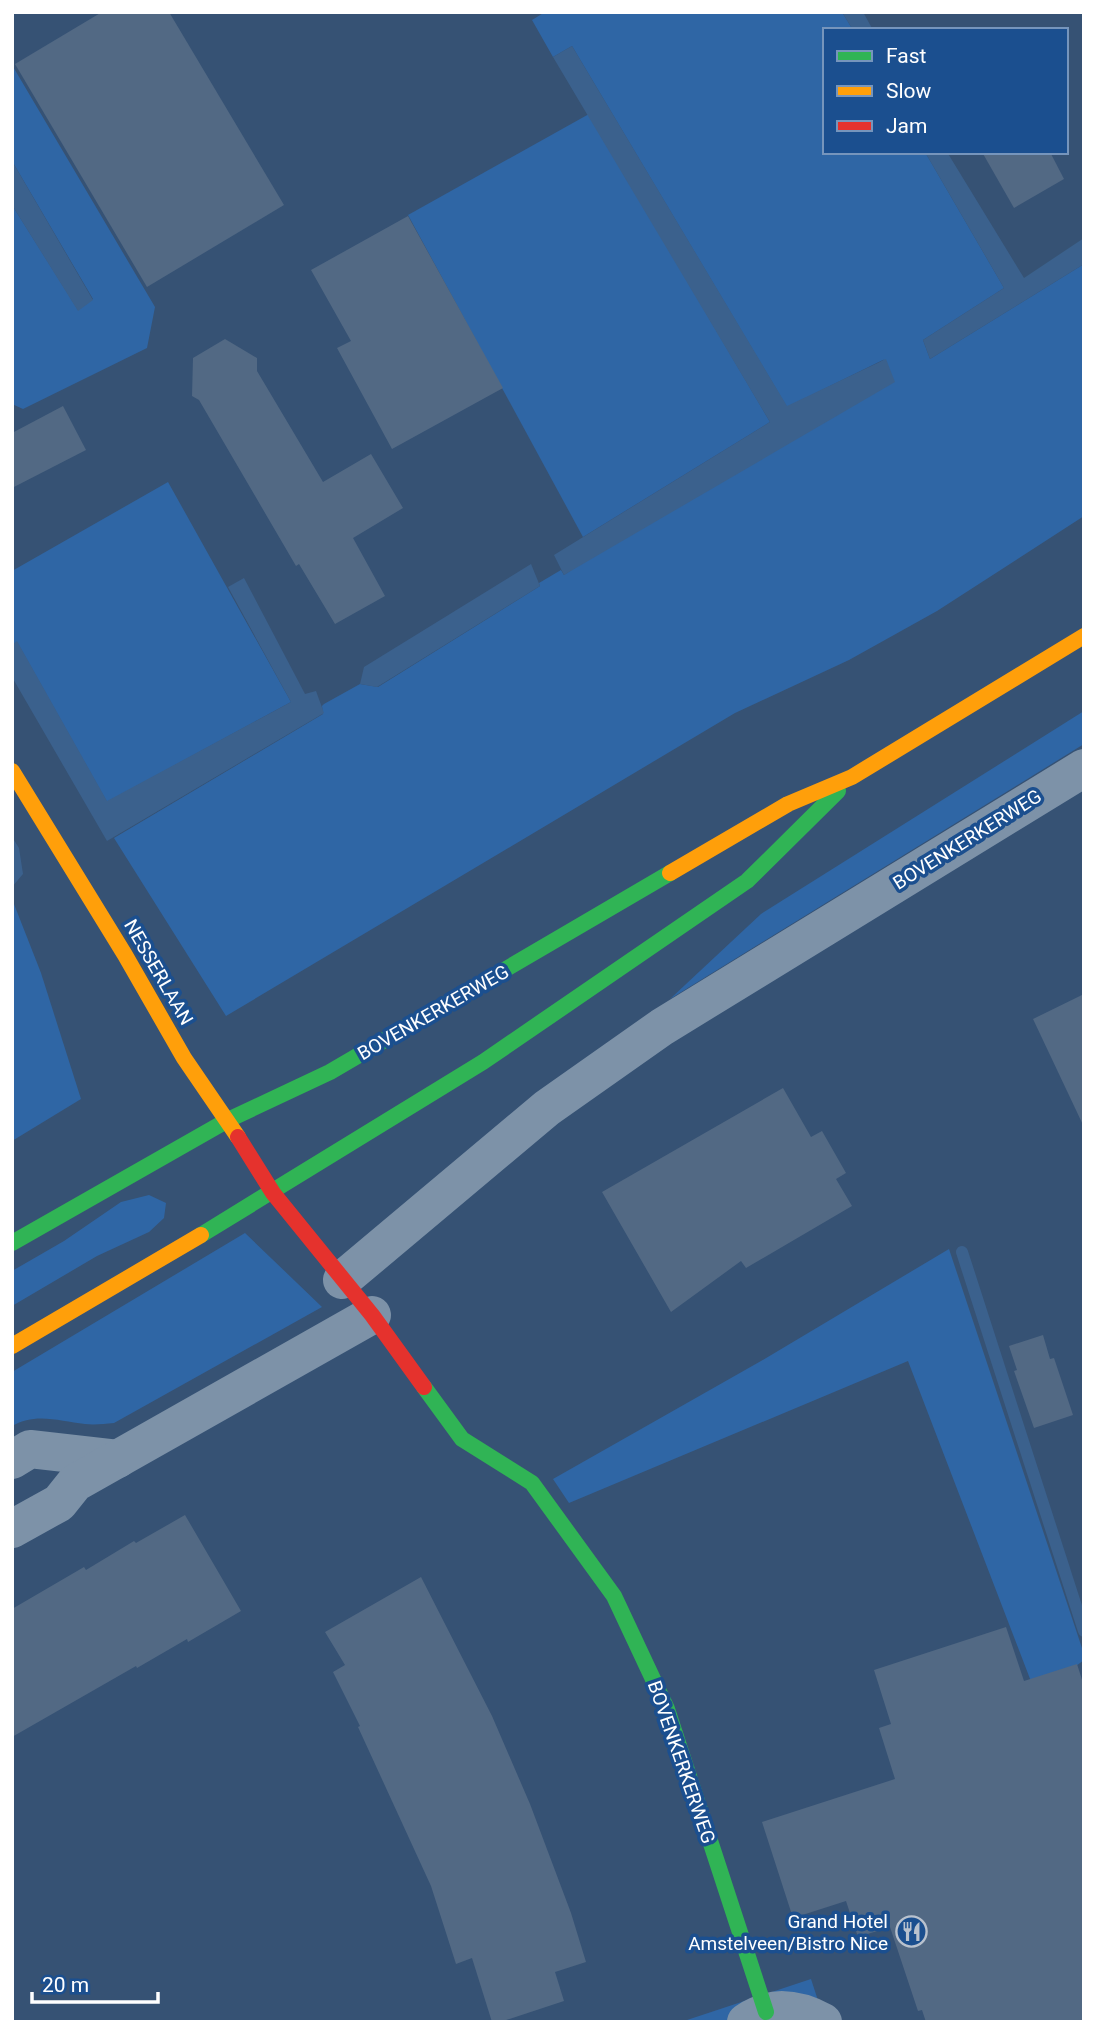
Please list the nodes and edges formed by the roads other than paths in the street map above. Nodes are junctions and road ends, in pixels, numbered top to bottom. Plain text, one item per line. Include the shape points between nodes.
1 (1084, 636) edge
2 (1084, 768) edge
3 (12, 771) edge
4 (852, 777) junction
5 (228, 1120) junction
6 (273, 1193) junction
7 (12, 1243) edge
8 (342, 1280) junction
9 (372, 1315) junction
10 (12, 1346) edge
11 (118, 1459) junction
12 (12, 1460) edge
13 (12, 1530) edge
14 (756, 2017) edge
15 (823, 2022) edge

1 - 4 main road, BOVENKERKERWEG
2 - 8 street, BOVENKERKERWEG via 662,1027 547,1108
3 - 5 main road, NESSERLAAN via 184,1058
4 - 5 main road, BOVENKERKERWEG via 788,804 330,1072
4 - 6 main road, BOVENKERKERWEG via 747,881 483,1062
5 - 6 main road, NESSERLAAN
5 - 7 main road, BOVENKERKERWEG
6 - 8 main road, BOVENKERKERWEG
6 - 10 main road, BOVENKERKERWEG
8 - 9 main road, BOVENKERKERWEG
9 - 11 street
9 - 14 main road, BOVENKERKERWEG via 462,1439 532,1483 614,1596 667,1709
11 - 12 street via 30,1449
11 - 13 street via 75,1483 59,1503
14 - 15 street via 776,2009 804,2012

